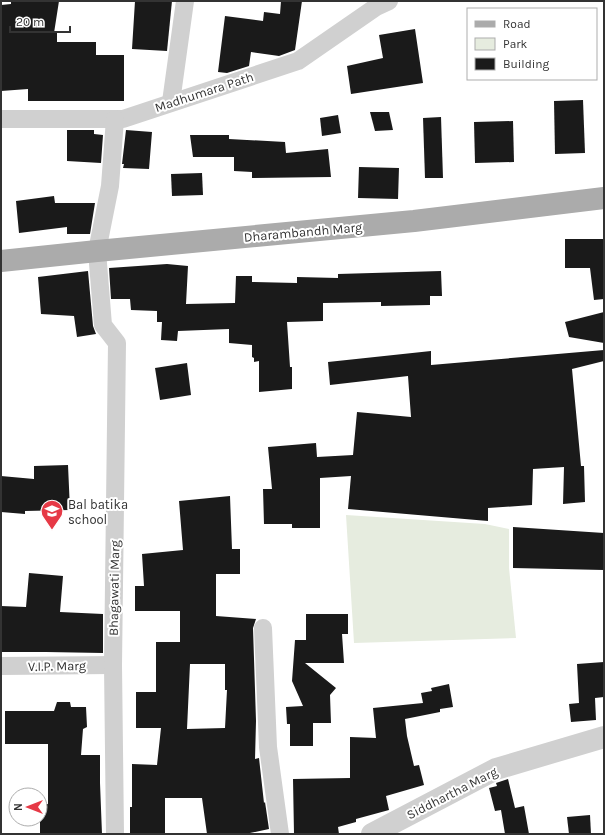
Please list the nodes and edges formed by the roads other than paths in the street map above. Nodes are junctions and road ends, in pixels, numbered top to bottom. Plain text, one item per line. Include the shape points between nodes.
1 (185, 1) edge
2 (389, 1) edge
3 (171, 102) junction
4 (116, 119) junction
5 (1, 120) edge
6 (604, 198) edge
7 (97, 251) junction
8 (1, 261) edge
9 (264, 628) dead end
10 (113, 665) junction
11 (1, 666) edge
12 (604, 737) edge
13 (115, 834) edge
14 (280, 834) edge
15 (372, 834) edge

1 - 3 street
2 - 3 street, Madhumara Path via 376,7 298,61
3 - 4 street, Madhumara Path via 124,119
4 - 5 street, Madhumara Path
4 - 7 street, Bhagawati Marg via 110,186
6 - 7 main road, Dharambandh Marg via 414,221
7 - 8 main road, Dharambandh Marg
7 - 10 street, Bhagawati Marg via 103,325 117,343
9 - 14 street via 268,747
10 - 11 street, V.I.P. Marg
10 - 13 street, Bhagawati Marg
12 - 15 street, Siddhartha Marg via 496,769

